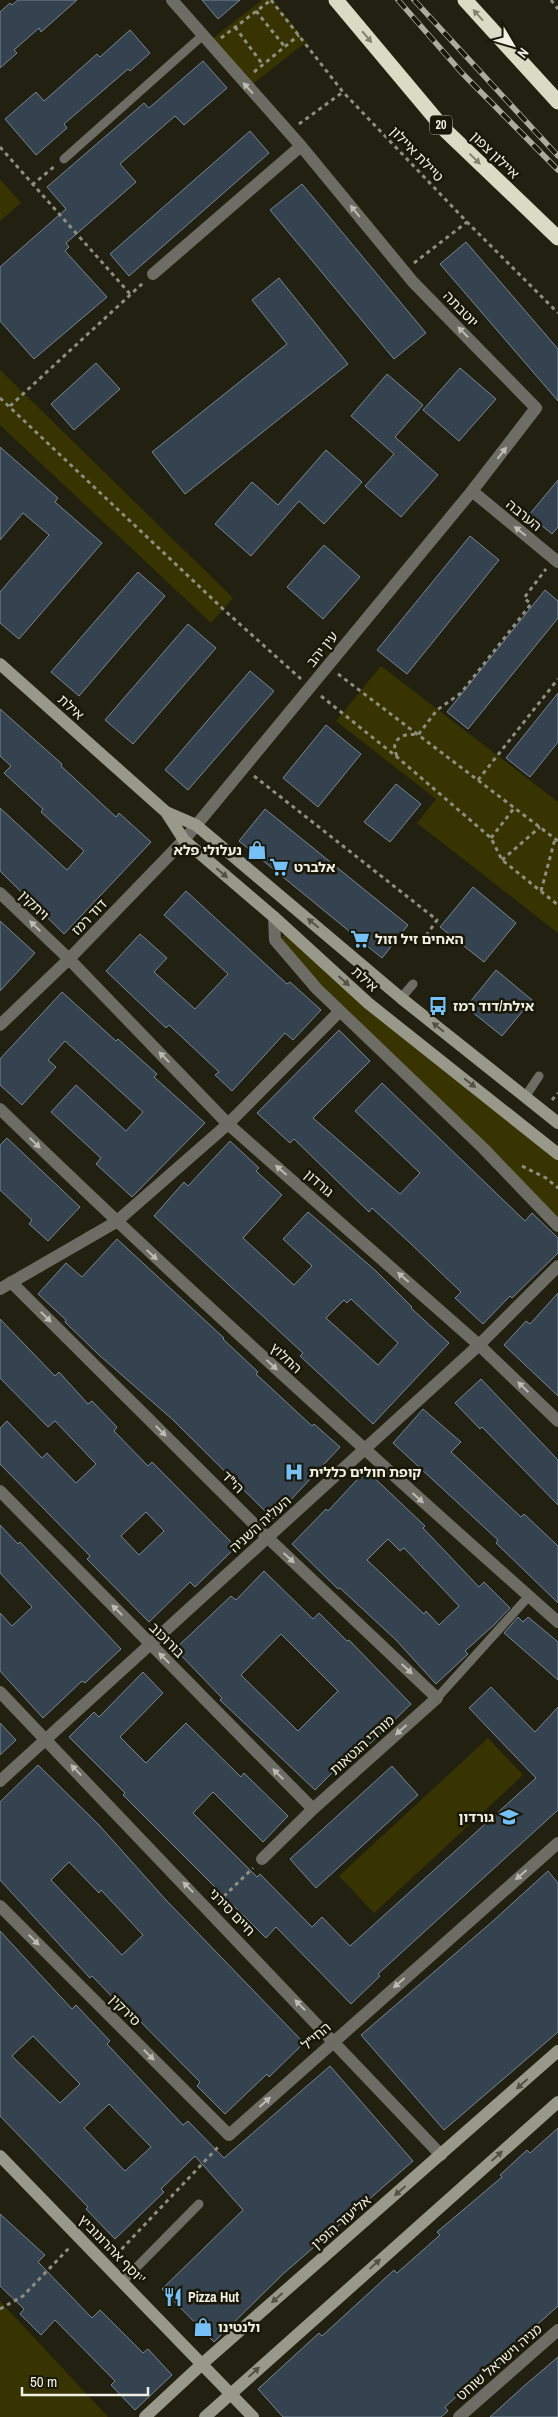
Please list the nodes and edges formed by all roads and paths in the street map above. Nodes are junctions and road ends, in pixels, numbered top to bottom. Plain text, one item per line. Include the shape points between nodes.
1 (172, 0) edge
2 (271, 0) edge
3 (336, 0) edge
4 (465, 0) edge
5 (551, 0) edge
6 (558, 9) edge
7 (256, 12) junction
8 (235, 28) junction
9 (299, 35) junction
10 (207, 41) junction
11 (285, 47) junction
12 (263, 64) junction
13 (242, 82) junction
14 (343, 92) junction
15 (558, 102) edge
16 (288, 132) junction
17 (301, 146) junction
18 (0, 147) edge
19 (64, 159) joint
20 (32, 185) junction
21 (526, 209) junction
22 (467, 222) junction
23 (558, 238) edge
24 (558, 247) edge
25 (404, 271) junction
26 (153, 274) joint
27 (130, 294) junction
28 (558, 313) edge
29 (0, 399) edge
30 (10, 406) junction
31 (472, 491) junction
32 (556, 560) edge
33 (0, 664) edge
34 (321, 670) junction
35 (558, 680) edge
36 (310, 688) junction
37 (418, 735) junction
38 (397, 757) junction
39 (244, 768) junction
40 (478, 780) junction
41 (515, 807) junction
42 (166, 812) junction
43 (196, 825) junction
44 (540, 827) junction
45 (491, 838) junction
46 (184, 840) junction
47 (556, 840) edge
48 (502, 860) junction
49 (541, 891) junction
50 (0, 893) edge
51 (558, 905) edge
52 (274, 917) junction
53 (423, 940) dead end
54 (69, 959) junction
55 (413, 984) dead end
56 (402, 998) junction
57 (340, 1011) junction
58 (0, 1025) edge
59 (539, 1076) dead end
60 (525, 1096) junction
61 (0, 1109) edge
62 (558, 1123) edge
63 (228, 1124) junction
64 (558, 1154) edge
65 (116, 1222) junction
66 (558, 1226) edge
67 (558, 1266) edge
68 (12, 1282) junction
69 (0, 1289) edge
70 (479, 1345) junction
71 (558, 1420) edge
72 (365, 1450) junction
73 (0, 1492) edge
74 (267, 1537) junction
75 (529, 1596) junction
76 (558, 1622) edge
77 (151, 1645) junction
78 (0, 1692) edge
79 (437, 1698) junction
80 (46, 1738) junction
81 (0, 1781) edge
82 (313, 1809) junction
83 (558, 1843) edge
84 (262, 1859) joint
85 (0, 1906) edge
86 (210, 1910) junction
87 (334, 2040) junction
88 (558, 2052) edge
89 (558, 2102) edge
90 (229, 2135) junction
91 (441, 2155) junction
92 (0, 2156) edge
93 (199, 2204) dead end
94 (80, 2237) junction
95 (107, 2265) junction
96 (123, 2281) junction
97 (0, 2309) edge
98 (558, 2330) edge
99 (202, 2364) junction
100 (230, 2393) junction
101 (145, 2417) edge
102 (205, 2417) edge
103 (253, 2417) edge
104 (460, 2417) edge

1 - 10 street, יוטבתה
2 - 7 path
2 - 9 path, טיילת איילון
3 -> 21 highway, איילון צפון / 20 via 445,130
15 -> 4 highway
5 - 6 path
7 - 8 path
7 - 11 path
8 - 10 path
8 - 12 path
9 - 11 path
9 - 14 path, טיילת איילון
10 - 13 street, יוטבתה
10 - 19 lane
11 - 12 path
12 - 13 path
16 -> 13 street, יוטבתה
14 - 16 path
14 - 22 path, טיילת איילון
16 - 17 street, יוטבתה
25 -> 17 street, יוטבתה
17 - 26 street
18 - 20 path
19 - 20 path
20 - 27 path
21 - 23 highway, איילון צפון / 20
21 - 24 highway
22 - 25 path
22 - 28 path, טיילת איילון
31 -> 25 street, יוטבתה via 536,408
26 - 27 path
27 - 30 path
29 - 30 path
30 - 36 path
32 -> 31 street, הערבה
31 - 34 street, עין יהב
32 - 37 path via 524,598 532,604 461,694 437,710
33 - 42 street, אילת
34 - 36 street, עין יהב
34 - 37 path
35 - 40 path
36 - 38 path
36 - 39 street, עין יהב
37 - 38 path via 406,733 395,742
37 - 40 path
38 - 45 path
39 - 43 street, עין יהב
39 - 53 path via 437,920
40 - 41 path
41 - 44 path
41 - 45 path
42 - 43 street, אילת
42 - 46 street, אילת
43 - 46 street, דוד רמז
56 -> 43 street, אילת
44 - 47 path
44 - 48 path
45 - 48 path
46 -> 52 street, אילת
46 - 54 street, דוד רמז
47 - 49 path
48 - 49 path
49 - 51 path
54 -> 50 street, ויתקין
52 - 57 street via 275,940 316,989
52 -> 64 street, אילת via 368,1003
54 - 58 street, דוד רמז
63 -> 54 street, גורדון
55 - 56 lane
60 -> 56 street, אילת
57 - 63 street
57 - 66 street via 483,1148
59 - 60 lane
60 - 62 street, אילת
61 -> 65 street, החלוץ
63 - 65 street
70 -> 63 street, גורדון
65 - 68 street
65 -> 72 street, החלוץ
67 - 70 street, העליה השניה
68 - 69 street
68 -> 74 street, הי"ד
71 -> 70 street, גורדון
70 - 72 street, העליה השניה
72 - 74 street, העליה השניה
72 -> 75 street, החלוץ
77 -> 73 street, בורוכוב
74 - 77 street, העליה השניה
74 -> 79 street, הי"ד
75 - 76 street, החלוץ
75 - 79 lane, מורדי הגטאות
77 - 80 street, העליה השניה
82 -> 77 street, בורוכוב
78 - 80 street, חיים סירני
79 -> 82 street, מורדי הגטאות
80 - 81 street, העליה השניה
86 -> 80 street, חיים סירני
82 - 84 street, מורדי הגטאות
83 -> 87 street, החי"ל
84 - 86 path
85 -> 90 street, סירקין
87 -> 86 street, חיים סירני
90 -> 87 street, החי"ל
87 - 91 street, חיים סירני
88 -> 91 street, אליעזר הופין
100 -> 89 street
90 - 95 path
91 -> 99 street, אליעזר הופין
92 - 94 street, יוסף אהרונוביץ'
93 - 96 lane
94 - 95 street, יוסף אהרונוביץ'
94 - 97 path via 23,2296
95 - 96 street, יוסף אהרונוביץ'
96 - 99 street, יוסף אהרונוביץ'
98 - 104 street, מניה וישראל שוחט
99 - 100 street, יוסף אהרונוביץ'
99 - 101 street, אליעזר הופין
100 - 102 street
100 - 103 street, יוסף אהרונוביץ'

